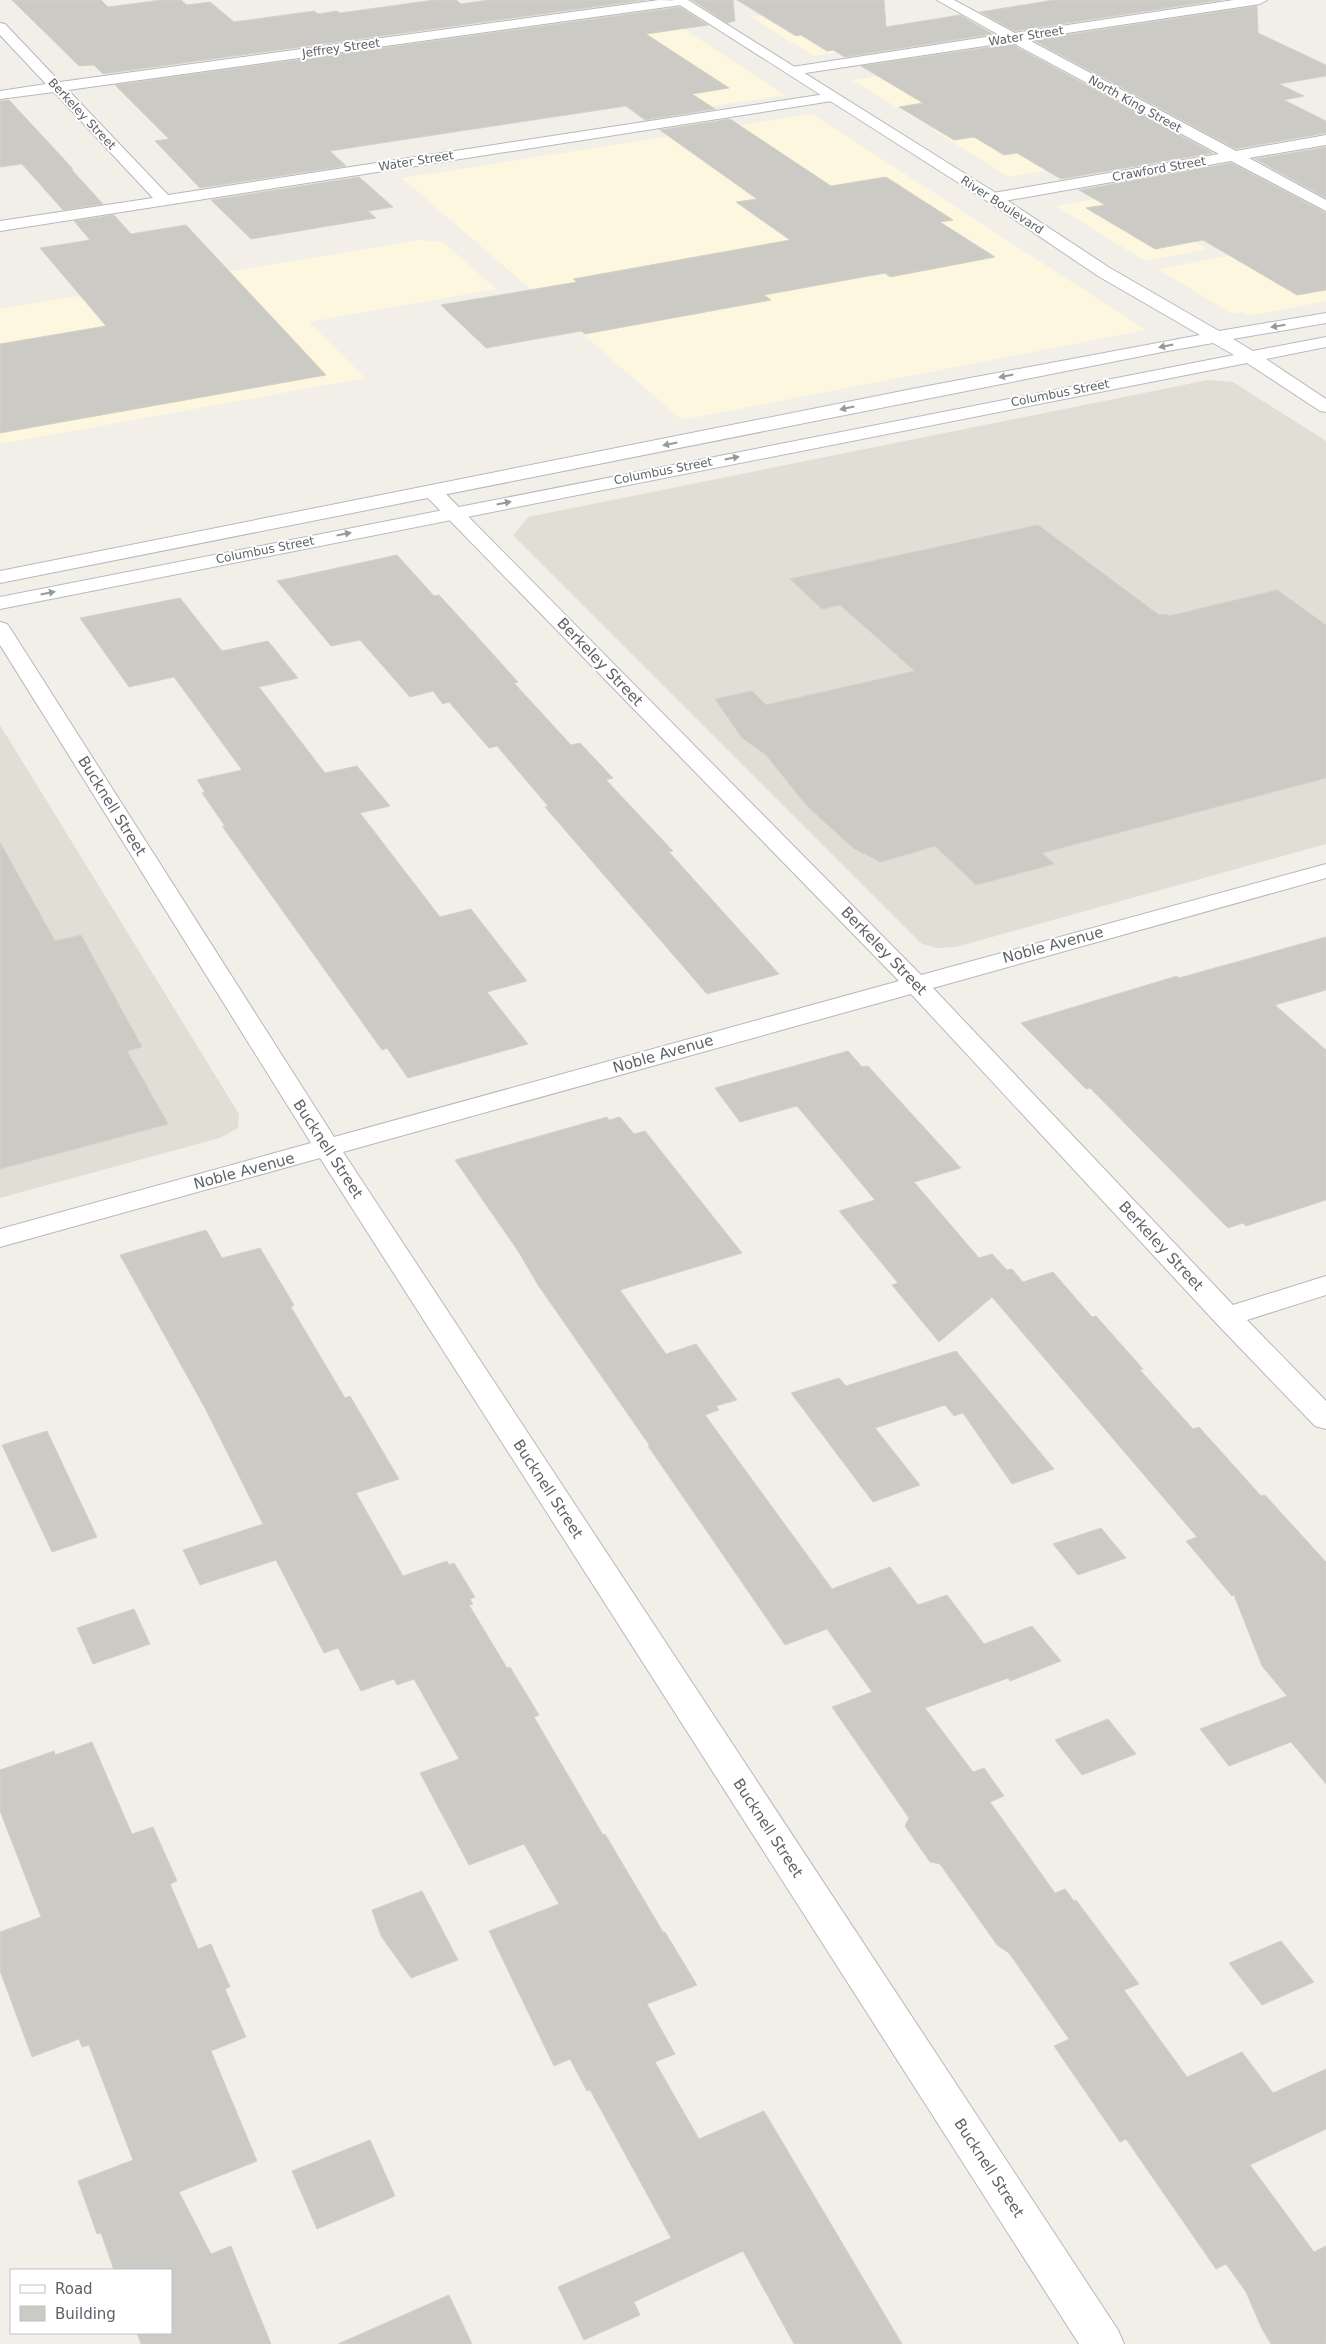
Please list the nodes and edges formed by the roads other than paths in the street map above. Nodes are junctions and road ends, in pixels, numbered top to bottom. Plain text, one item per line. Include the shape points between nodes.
1 (944, 0) edge
2 (1260, 0) edge
3 (680, 1) edge
4 (0, 27) edge
5 (1013, 38) junction
6 (792, 71) junction
7 (57, 88) junction
8 (0, 96) edge
9 (832, 97) junction
10 (1326, 140) edge
11 (1232, 157) junction
12 (993, 198) junction
13 (164, 200) junction
14 (1326, 206) edge
15 (0, 226) edge
16 (1326, 318) edge
17 (1214, 336) junction
18 (1326, 342) edge
19 (1249, 356) junction
20 (1326, 407) edge
21 (433, 492) junction
22 (454, 512) junction
23 (0, 577) edge
24 (0, 603) edge
25 (0, 628) edge
26 (1326, 871) edge
27 (915, 983) junction
28 (327, 1148) junction
29 (0, 1238) edge
30 (1326, 1285) edge
31 (1228, 1318) junction
32 (1326, 1419) edge
33 (1103, 2344) edge

1 - 5 street, North King Street
2 - 5 street, Water Street
3 - 6 street, River Boulevard
3 - 7 street, Jeffrey Street
4 - 7 street, Berkeley Street
5 - 6 street, Water Street
5 - 11 street, North King Street
6 - 9 street, River Boulevard
7 - 8 street, Jeffrey Street
7 - 13 street, Berkeley Street
9 - 12 street, River Boulevard
9 - 13 street, Water Street
10 - 11 street, Crawford Street
11 - 12 street, Crawford Street
11 - 14 street, North King Street
12 - 17 street, River Boulevard via 1104,272
13 - 15 street, Water Street
16 -> 17 street, Columbus Street
17 - 19 street, River Boulevard
17 -> 21 street, Columbus Street
18 - 19 street, Columbus Street
19 - 20 street, River Boulevard
22 -> 19 street, Columbus Street
21 - 22 street, Berkeley Street
21 - 23 street, Columbus Street
24 -> 22 street, Columbus Street
22 - 27 street, Berkeley Street
25 - 28 street, Bucknell Street
26 - 27 street, Noble Avenue
27 - 28 street, Noble Avenue
27 - 31 street, Berkeley Street
28 - 29 street, Noble Avenue
28 - 33 street, Bucknell Street
30 - 31 street
31 - 32 street, Berkeley Street

